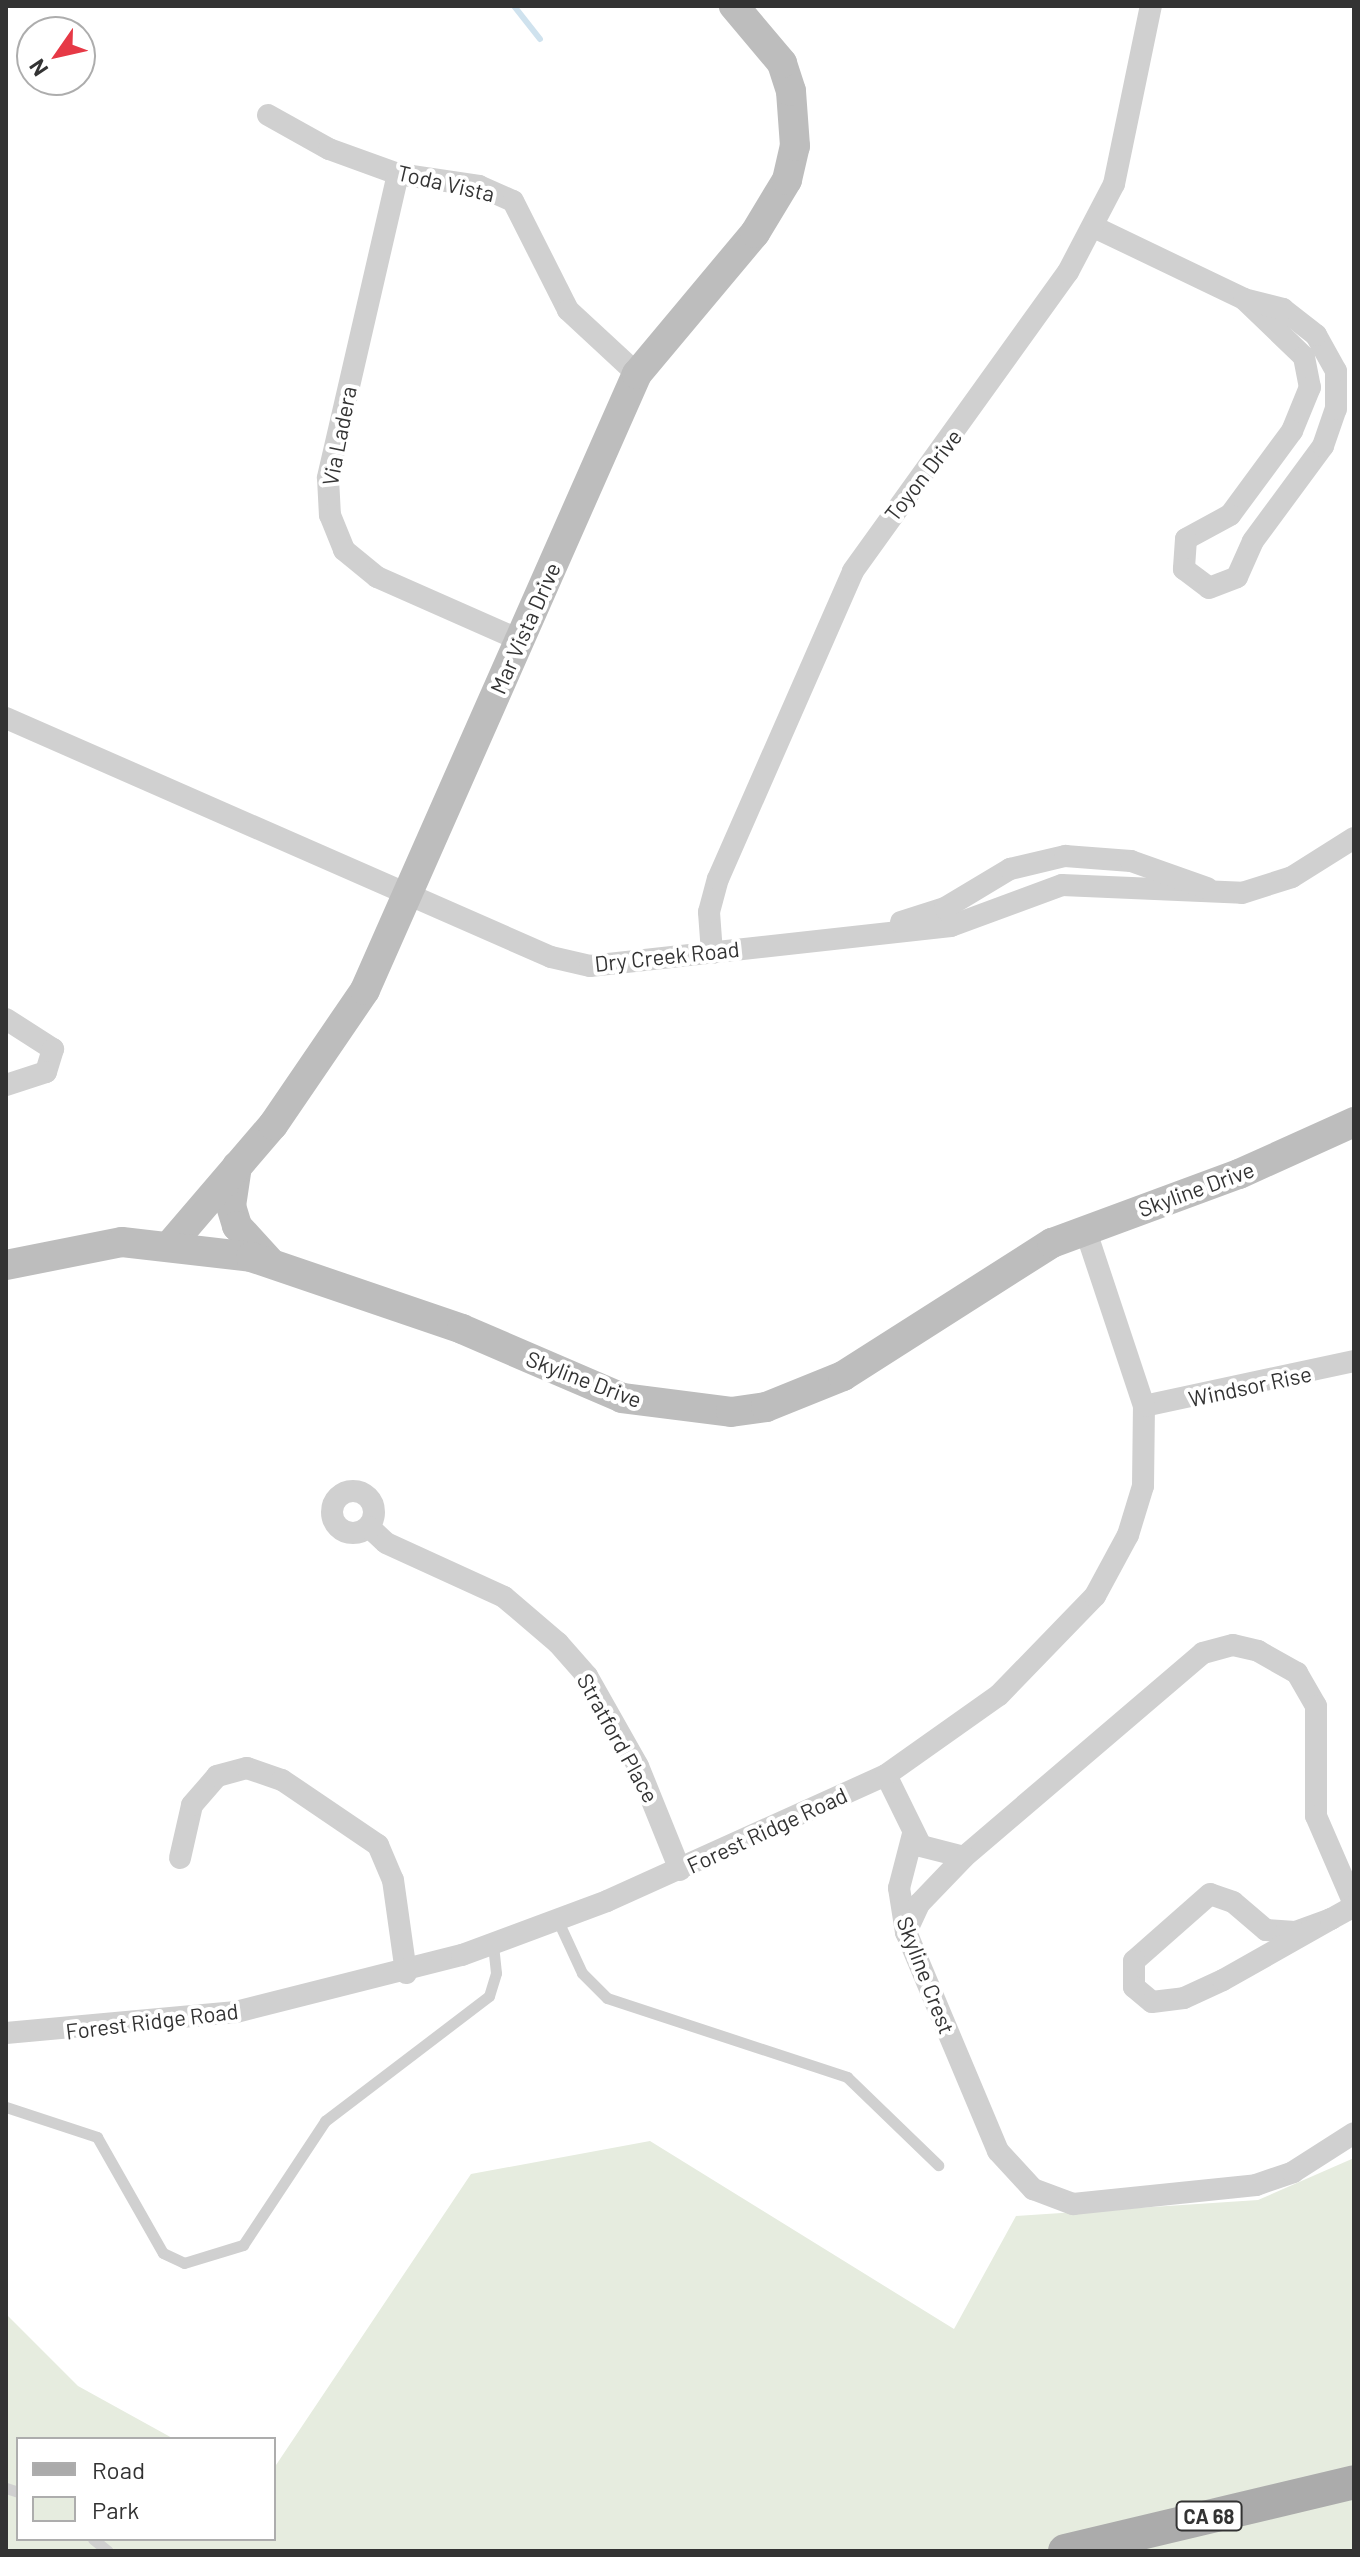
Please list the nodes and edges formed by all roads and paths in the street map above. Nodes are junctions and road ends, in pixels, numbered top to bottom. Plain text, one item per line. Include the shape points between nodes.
1 (734, 6) edge
2 (1151, 6) edge
3 (268, 115) dead end
4 (398, 174) junction
5 (1094, 227) junction
6 (1244, 299) junction
7 (637, 374) junction
8 (520, 640) junction
9 (6, 718) edge
10 (1354, 838) edge
11 (410, 894) junction
12 (712, 953) junction
13 (6, 1019) edge
14 (6, 1085) edge
15 (1354, 1122) edge
16 (237, 1166) junction
17 (1085, 1229) junction
18 (122, 1242) junction
19 (170, 1245) junction
20 (270, 1262) junction
21 (6, 1265) edge
22 (1354, 1361) edge
23 (1144, 1406) junction
24 (369, 1527) dead end
25 (886, 1775) junction
26 (913, 1834) junction
27 (964, 1857) junction
28 (180, 1858) dead end
29 (680, 1870) junction
30 (1354, 1905) edge
31 (1331, 1919) junction
32 (558, 1921) junction
33 (906, 1932) junction
34 (493, 1944) junction
35 (406, 1973) junction
36 (6, 2033) edge
37 (6, 2107) edge
38 (1354, 2133) edge
39 (938, 2165) dead end
40 (1354, 2482) edge
41 (1065, 2551) edge

1 - 7 street, Mar Vista Drive via 782,63 796,117 790,168 755,233
2 - 5 street, Toyon Drive via 1126,145
3 - 4 street, Toda Vista via 329,149
4 - 7 street, Toda Vista via 479,186 513,201 535,233 568,310
4 - 8 street, Via Ladera via 328,478 330,515 344,550 377,577
5 - 6 street
5 - 12 street, Toyon Drive via 948,445 853,571 718,879 709,912
6 - 6 street via 1296,343 1310,387 1292,431 1239,506 1186,539 1184,569 1209,588 1237,577 1253,541 1323,446 1336,409 1336,371 1316,335 1283,309
7 - 8 street, Mar Vista Drive
8 - 11 street, Mar Vista Drive
9 - 11 street, Dry Creek Road
10 - 12 street, Dry Creek Road via 1284,880 1225,894 1062,885 951,926 877,930
11 - 12 street, Dry Creek Road via 571,963 610,967
11 - 16 street, Mar Vista Drive via 340,1031
13 - 14 street via 53,1049 46,1072
15 - 17 street, Skyline Drive via 1239,1174
16 - 18 street
16 - 19 street, Mar Vista Drive
16 - 20 street via 231,1197 237,1226
17 - 20 street, Skyline Drive via 987,1279 843,1376 766,1407 731,1412 622,1398 462,1329
17 - 23 street, Forest Ridge Road
18 - 19 street, Skyline Drive
18 - 21 street, Skyline Drive
19 - 20 street, Skyline Drive
22 - 23 street, Windsor Rise
23 - 25 street, Forest Ridge Road via 1137,1513 1095,1596 999,1695
24 - 29 street, Stratford Place via 386,1543 504,1597 558,1643 587,1676 638,1766
25 - 26 street
25 - 29 street, Forest Ridge Road
26 - 27 street via 934,1853
26 - 33 street, Skyline Crest via 899,1888
27 - 30 street via 1180,1671 1233,1645 1281,1661 1308,1688 1319,1729 1316,1816
27 - 33 street via 919,1904
28 - 35 street via 192,1805 217,1776 247,1768 282,1780 378,1845 393,1880
29 - 32 street, Forest Ridge Road
30 - 31 street
31 - 31 street via 1184,1998 1152,2002 1134,1987 1134,1961 1210,1894 1233,1902 1266,1930 1295,1932
32 - 34 street, Forest Ridge Road
32 - 39 lane via 582,1973 607,1998 847,2077
33 - 38 street, Skyline Crest via 998,2151 1015,2175 1052,2198 1073,2204 1256,2185 1293,2172
34 - 35 street, Forest Ridge Road
34 - 37 lane via 496,1973 489,1996 325,2121 243,2245 184,2263 163,2253 97,2137
35 - 36 street, Forest Ridge Road via 236,2012
40 - 41 main road, CA 68

